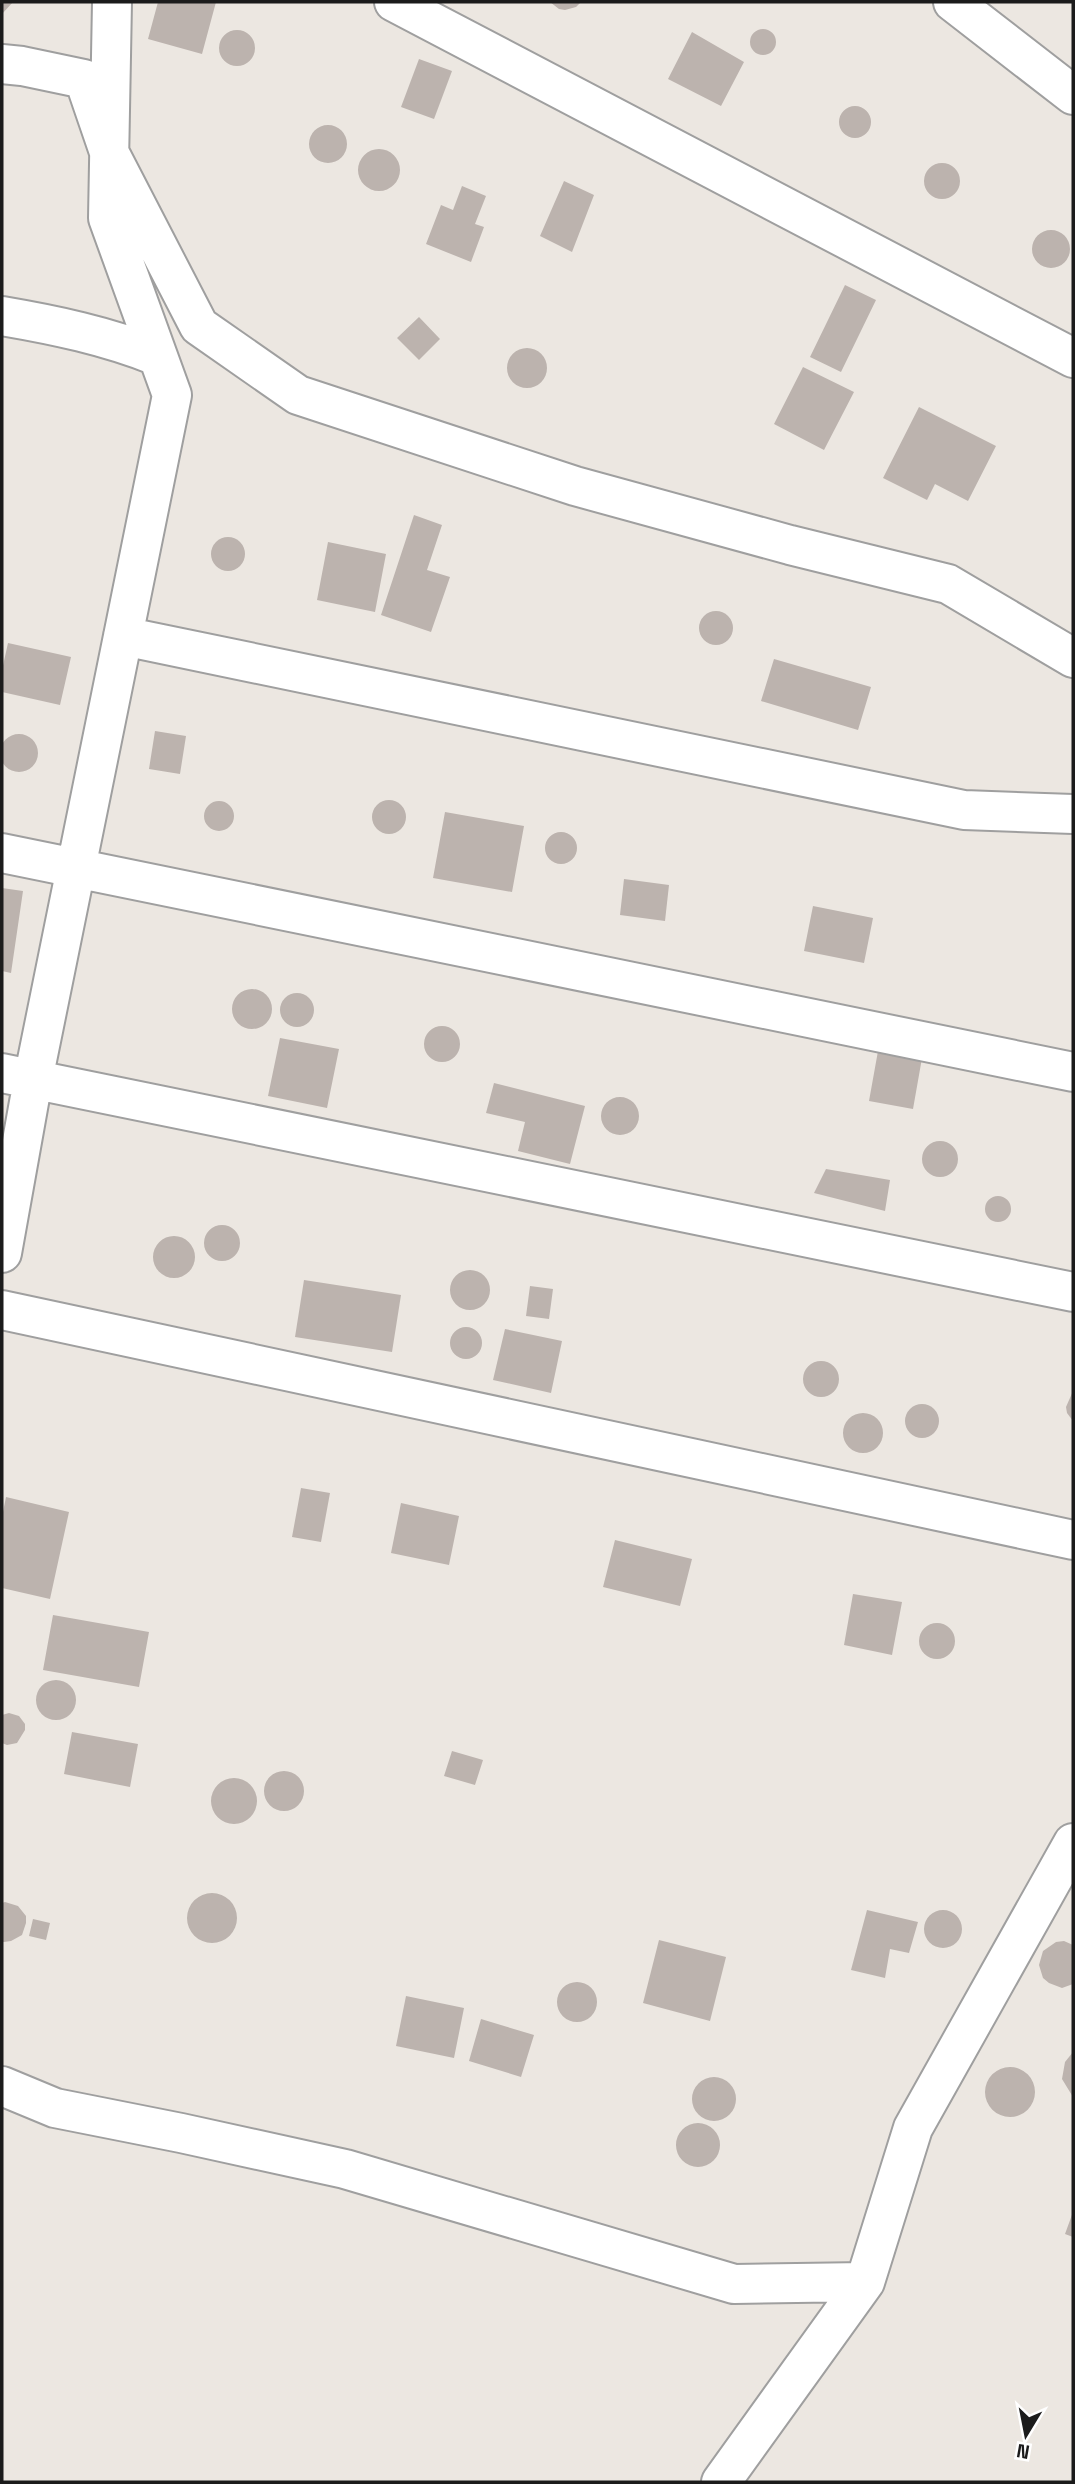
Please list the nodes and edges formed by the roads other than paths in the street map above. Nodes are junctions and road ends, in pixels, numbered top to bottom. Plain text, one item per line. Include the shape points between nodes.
1 (112, 2) edge
2 (394, 2) edge
3 (953, 2) edge
4 (2, 64) edge
5 (1073, 95) edge
6 (109, 152) junction
7 (2, 316) edge
8 (157, 356) junction
9 (1073, 358) edge
10 (123, 636) junction
11 (1073, 658) edge
12 (1073, 814) edge
13 (2, 853) edge
14 (76, 868) junction
15 (1073, 1072) edge
16 (18, 1076) edge
17 (2, 1253) edge
18 (1073, 1292) edge
19 (2, 1310) edge
20 (1073, 1540) edge
21 (1073, 1843) edge
22 (2, 2086) edge
23 (865, 2282) junction
24 (721, 2482) edge

1 - 6 street
2 - 9 street
3 - 5 street
4 - 6 street via 84,79
6 - 8 street via 107,218
6 - 11 street via 199,326 298,395 575,486 948,584
7 - 8 street via 64,326
8 - 10 street via 172,395
10 - 12 street via 964,810
10 - 14 street
13 - 14 street
14 - 15 street
14 - 16 street
16 - 17 street
16 - 18 street
19 - 20 street
21 - 23 street via 913,2128
22 - 23 street via 55,2108 345,2169 734,2284
23 - 24 street

